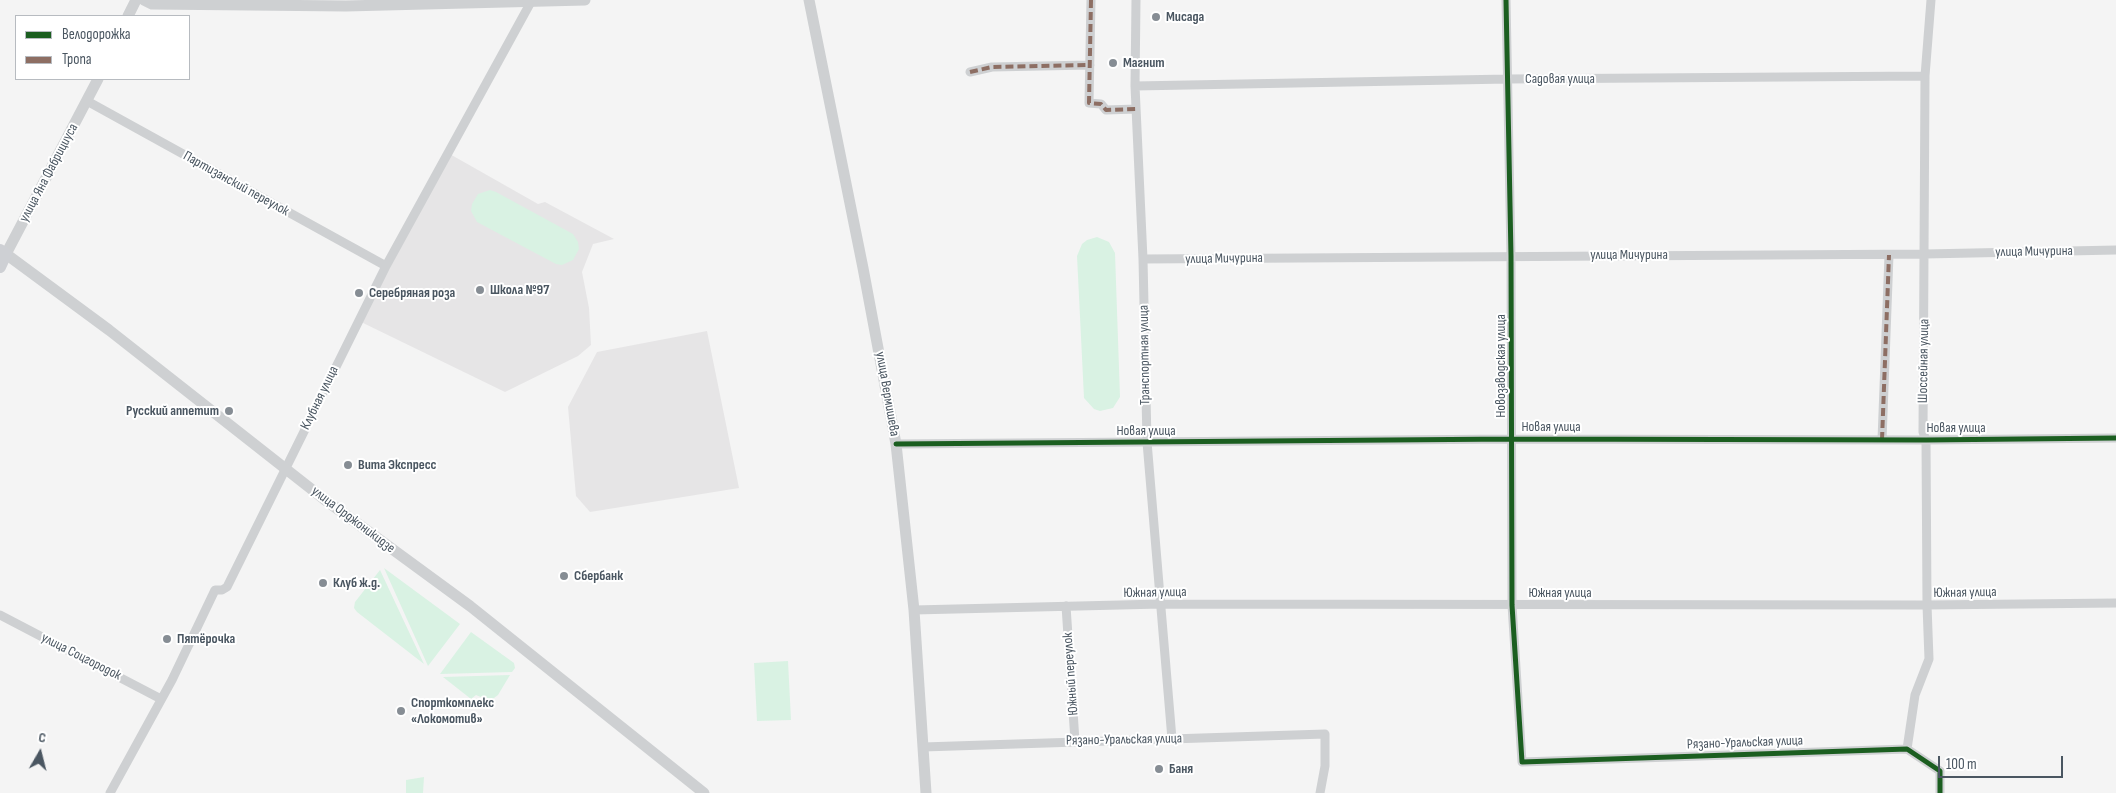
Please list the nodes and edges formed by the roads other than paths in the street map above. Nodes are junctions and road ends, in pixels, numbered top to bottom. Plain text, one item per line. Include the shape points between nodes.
1 (136, 0) edge
2 (144, 0) edge
3 (585, 0) edge
4 (809, 0) edge
5 (1091, 0) edge
6 (1136, 0) edge
7 (1506, 0) edge
8 (1930, 0) edge
9 (532, 1) edge
10 (128, 15) edge
11 (1090, 65) junction
12 (970, 72) dead end
13 (1925, 76) junction
14 (1508, 79) junction
15 (98, 80) edge
16 (1135, 86) junction
17 (87, 101) junction
18 (1136, 109) junction
19 (2116, 250) edge
20 (3, 252) edge
21 (1888, 254) junction
22 (1925, 254) junction
23 (1511, 256) junction
24 (1143, 260) junction
25 (386, 266) junction
26 (0, 267) edge
27 (2116, 438) edge
28 (1512, 439) junction
29 (1882, 440) junction
30 (1926, 440) junction
31 (1147, 442) junction
32 (896, 444) junction
33 (286, 469) junction
34 (2116, 603) edge
35 (1161, 604) junction
36 (1512, 605) junction
37 (1927, 605) junction
38 (1066, 606) junction
39 (914, 610) junction
40 (0, 615) edge
41 (161, 699) junction
42 (1172, 739) junction
43 (1075, 741) junction
44 (923, 747) junction
45 (1907, 749) junction
46 (1522, 762) joint
47 (110, 793) edge
48 (704, 793) edge
49 (926, 793) edge
50 (1320, 793) edge
51 (1940, 793) edge

1 - 10 street
2 - 9 street via 152,4 346,6
3 - 9 street
4 - 32 street, улица Вермишева
5 - 11 street
6 - 16 street, Транспортная улица
7 - 14 street, Новозаводская улица
8 - 13 street, Шоссейная улица
9 - 25 street, Клубная улица
11 - 12 street via 992,67
11 - 18 street via 1089,103 1101,104 1106,110
13 - 14 street, Садовая улица
13 - 22 street, Шоссейная улица
14 - 16 street, Садовая улица
14 - 23 street, Новозаводская улица
15 - 17 street, улица Яна Фабрициуса
16 - 18 street, Транспортная улица
17 - 20 street, улица Яна Фабрициуса
17 - 25 street, Партизанский переулок
18 - 24 street, Транспортная улица
19 - 22 street, улица Мичурина
20 - 26 main road, улица Яна Фабрициуса
20 - 33 street, улица Орджоникидзе via 109,330
21 - 22 street, улица Мичурина
21 - 23 street, улица Мичурина
21 - 29 street
22 - 30 street, Шоссейная улица via 1923,432
23 - 24 street, улица Мичурина
23 - 28 street, Новозаводская улица
24 - 31 street, Транспортная улица
25 - 33 street, Клубная улица
27 - 30 street, Новая улица
28 - 29 street, Новая улица
28 - 31 street, Новая улица
28 - 36 street, Новозаводская улица
29 - 30 street, Новая улица
30 - 37 street, Шоссейная улица
31 - 32 street, Новая улица
31 - 35 street, Транспортная улица
32 - 39 street, улица Вермишева
33 - 41 street, Клубная улица via 227,587 215,590
33 - 48 street, улица Орджоникидзе via 470,606
34 - 37 street, Южная улица
35 - 36 street, Южная улица
35 - 38 street, Южная улица
35 - 42 street, Транспортная улица
36 - 37 street, Южная улица
36 - 46 street, Новозаводская улица
37 - 45 street, Шоссейная улица via 1929,659 1915,695
38 - 39 street, Южная улица
38 - 43 street, Южный переулок
39 - 44 street, улица Вермишева
40 - 41 street, улица Соцгородок
41 - 47 street, Клубная улица
42 - 43 street, Рязано-Уральская улица
42 - 50 street, Рязано-Уральская улица via 1325,734 1325,766
43 - 44 street, Рязано-Уральская улица
44 - 49 street, улица Вермишева
45 - 46 street, Рязано-Уральская улица
45 - 51 street via 1940,771

